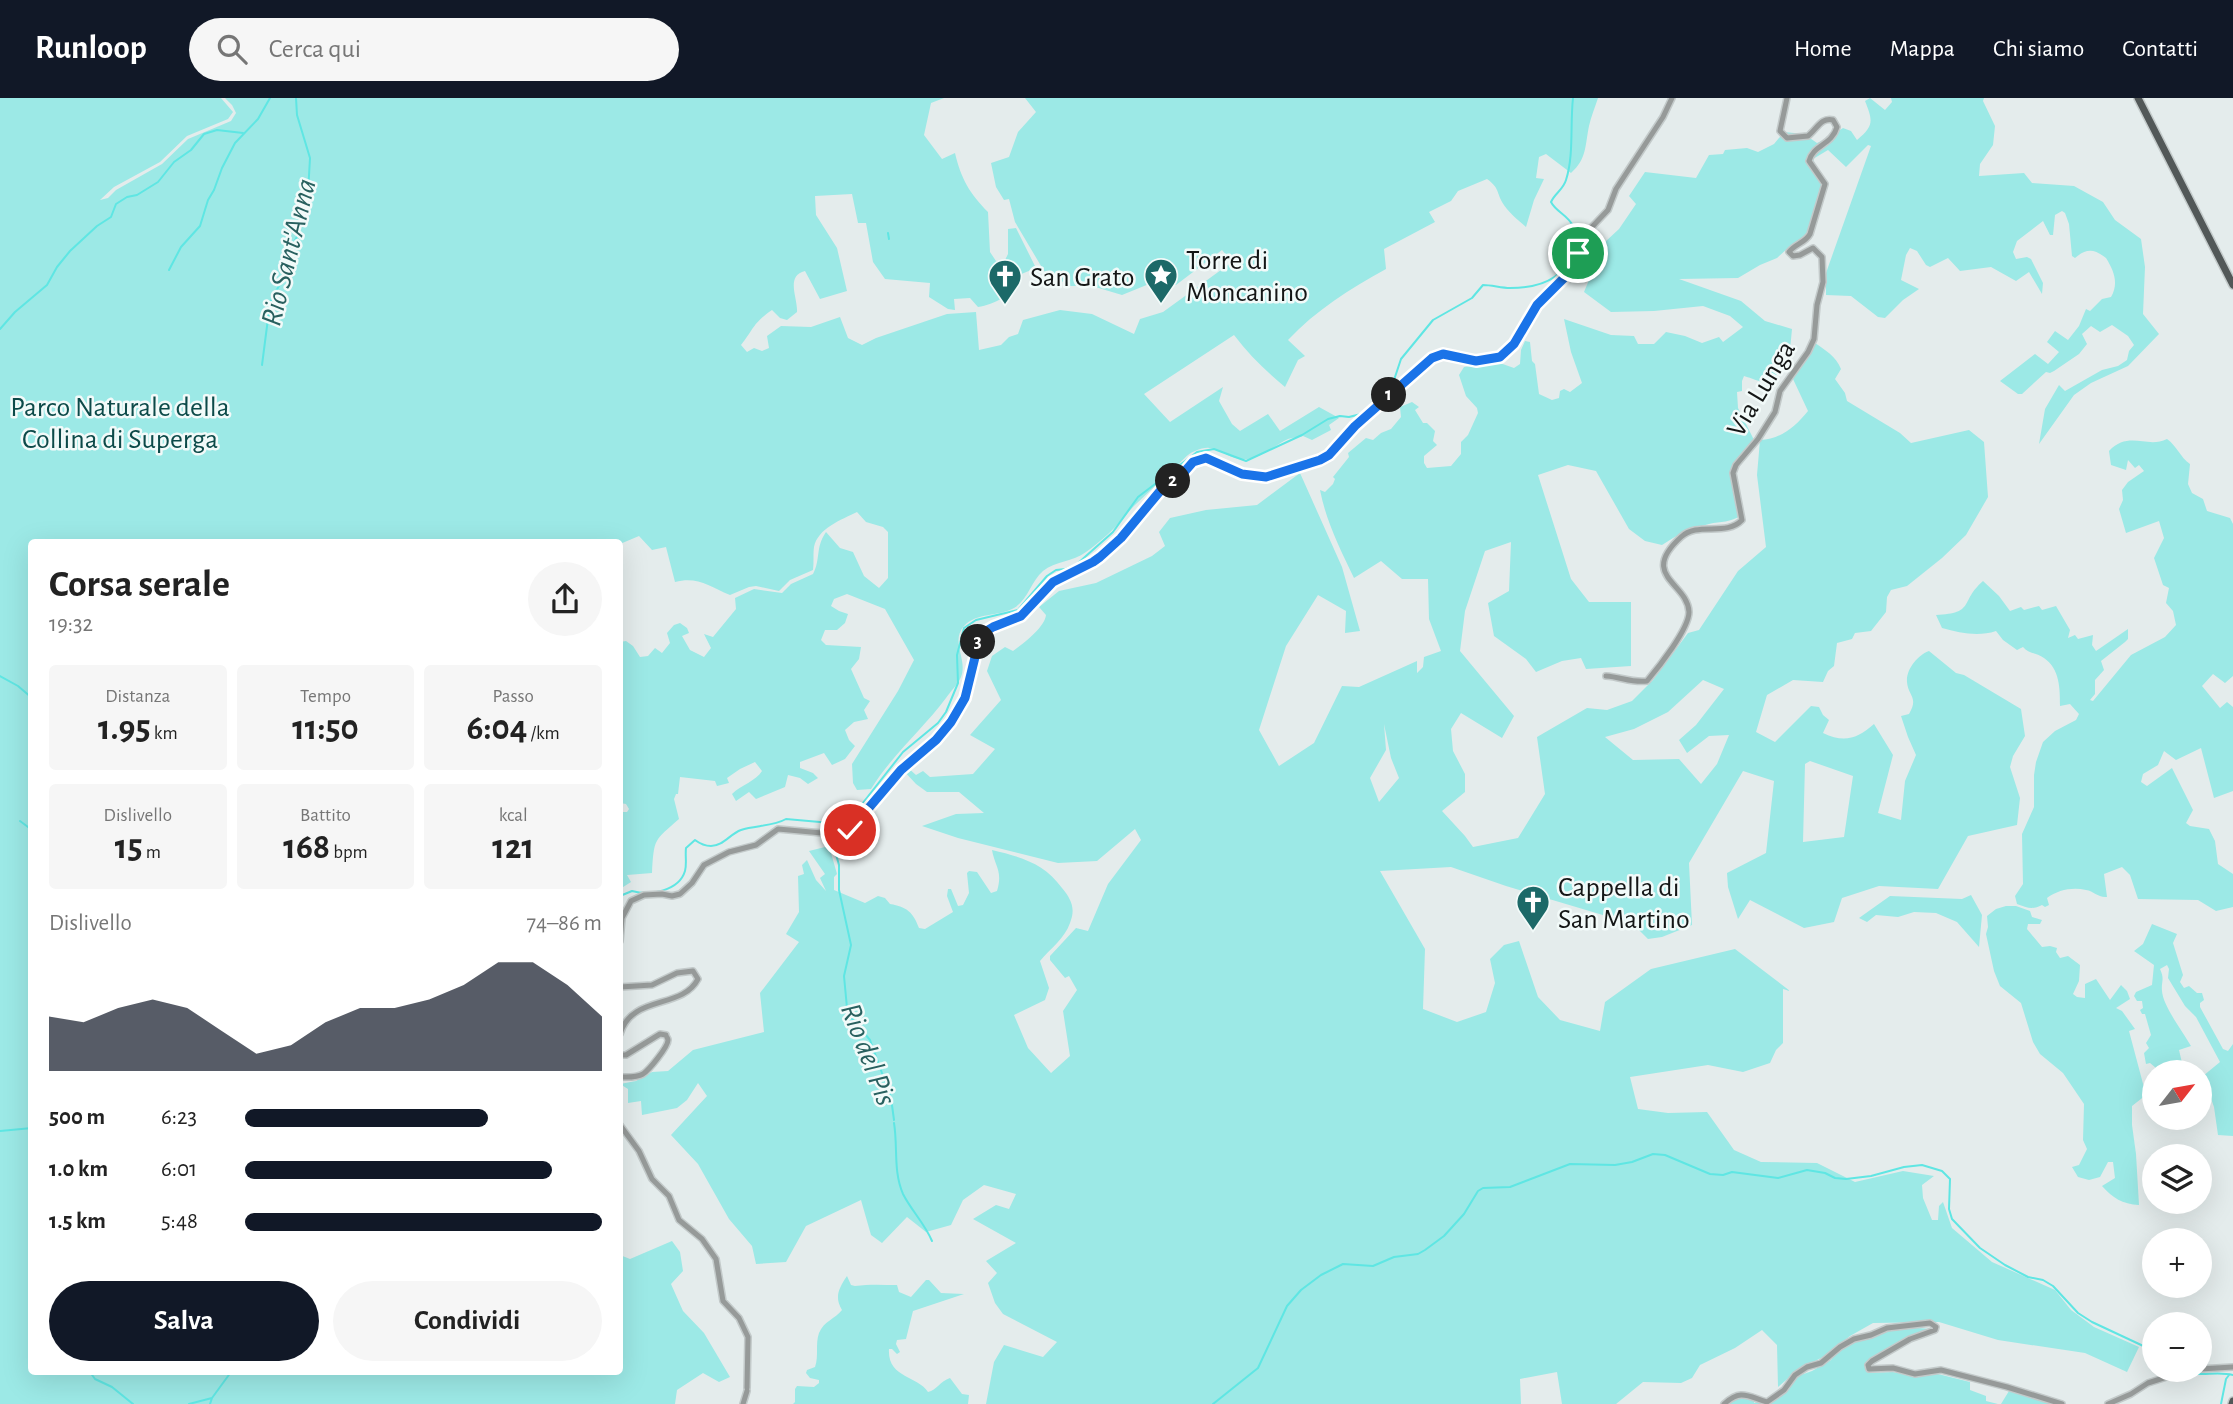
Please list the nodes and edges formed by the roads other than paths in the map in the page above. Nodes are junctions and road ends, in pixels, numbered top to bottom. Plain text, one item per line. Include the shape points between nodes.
1 (1672, 98) edge
2 (1787, 98) edge
3 (2138, 98) edge
4 (2231, 278) edge
5 (2233, 287) edge
6 (1606, 676) dead end
7 (623, 916) edge
8 (623, 987) edge
9 (623, 1028) edge
10 (623, 1055) edge
11 (623, 1077) edge
12 (623, 1129) edge
13 (2233, 1367) edge
14 (2212, 1368) edge
15 (2151, 1382) edge
16 (743, 1402) edge
17 (1724, 1404) edge
18 (2062, 1404) edge
19 (2108, 1404) edge

1 - 7 street via 1566,276 1537,305 1514,344 1500,357 1476,361 1443,354 1432,358 1329,455 1307,465 1266,477 1242,474 1206,458 1193,462 1179,478 1166,484 1100,557 1053,582 1021,616 983,633 965,698 951,722 901,770 850,830 832,834 779,830 756,845 704,865 680,894 634,898
2 - 6 street, Via Lunga via 1780,131 1787,138 1808,136 1827,119 1837,127 1830,142 1809,156 1825,184 1824,193 1807,240 1789,253 1800,255 1813,248 1822,257 1814,339 1780,391 1775,412 1736,465 1733,473 1742,520 1732,527 1688,533 1667,555 1666,576 1689,611 1679,639 1647,681 1634,683
3 - 4 main road
4 - 5 main road
8 - 9 street via 652,985 688,971 698,979 684,994 638,1012
10 - 11 street via 660,1034 668,1038 644,1073
12 - 16 street via 652,1179 669,1196 679,1220 702,1239 716,1259 723,1301 748,1337 748,1388
13 - 14 street
15 - 19 street
17 - 18 street via 1742,1394 1767,1402 1795,1375 1854,1339 1886,1328 1930,1324 1935,1330 1872,1361 1869,1369 1893,1368 1914,1374 1941,1370

